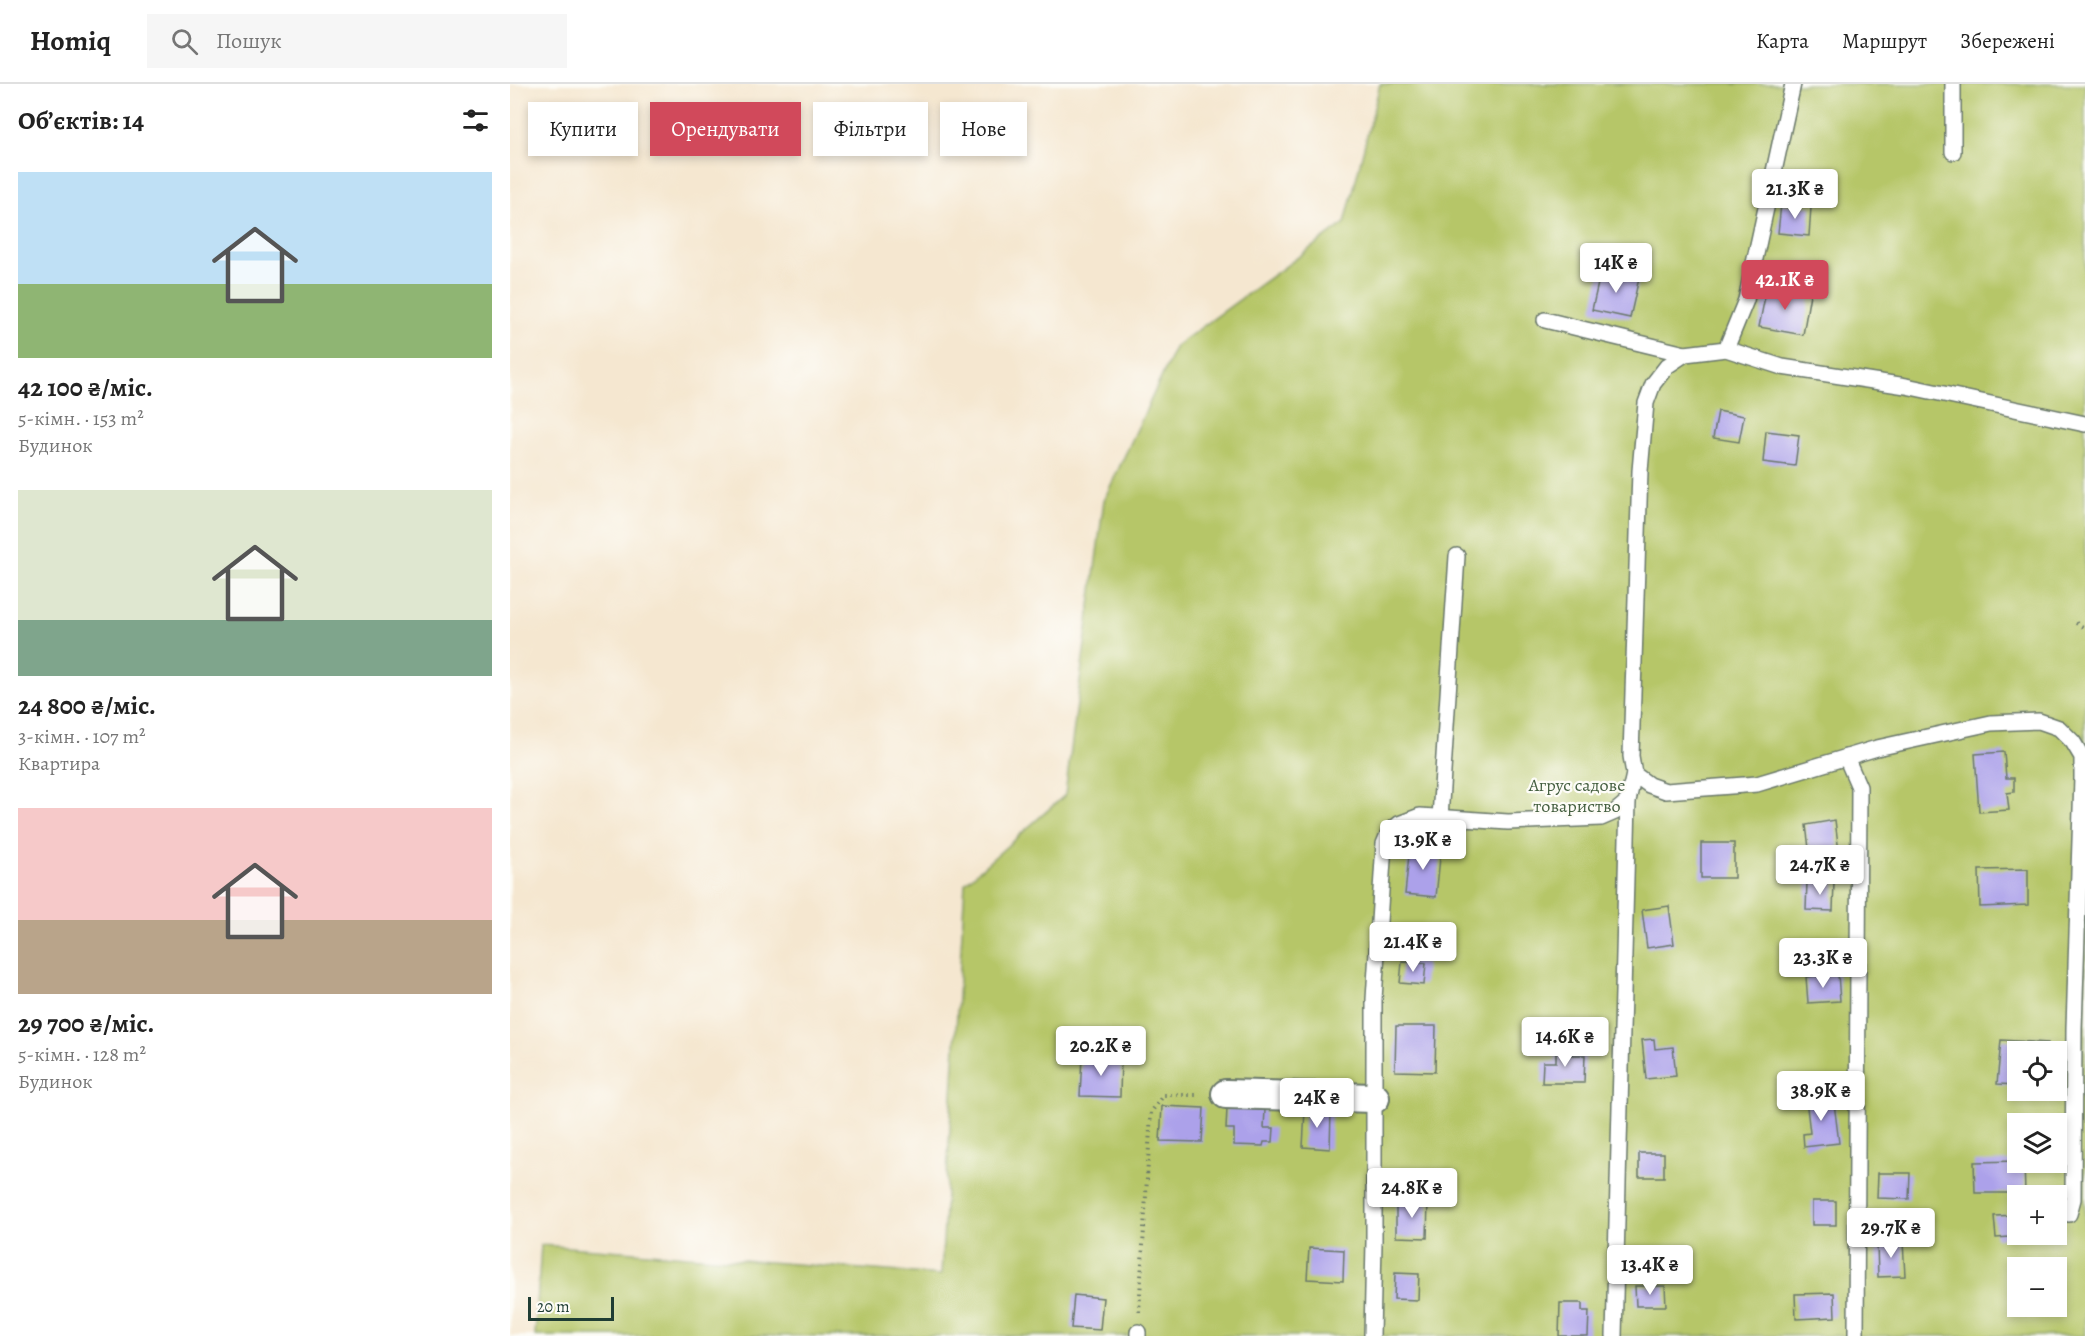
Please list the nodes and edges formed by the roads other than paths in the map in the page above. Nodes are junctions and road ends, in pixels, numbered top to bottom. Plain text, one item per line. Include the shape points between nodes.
1 (1793, 84) edge
2 (1953, 84) edge
3 (1953, 152) dead end
4 (1545, 320) dead end
5 (1726, 349) junction
6 (1685, 354) junction
7 (2085, 424) edge
8 (1457, 556) dead end
9 (1846, 757) junction
10 (1634, 774) junction
11 (1628, 801) junction
12 (1440, 818) junction
13 (1226, 1094) road end
14 (1375, 1098) junction
15 (2069, 1214) dead end
16 (1372, 1336) edge
17 (1614, 1336) edge
18 (1856, 1336) edge

1 - 5 lane via 1746,300
2 - 3 lane
4 - 6 lane
5 - 6 lane
5 - 7 lane via 1782,367 1906,386
6 - 10 lane via 1667,366 1653,384 1646,403 1631,756
8 - 12 lane
9 - 10 lane via 1757,784 1666,791
9 - 15 lane via 1991,723 2039,721 2059,728 2082,757 2073,1199
9 - 18 lane via 1859,786
10 - 11 lane
11 - 12 lane via 1600,818 1508,822
11 - 17 lane
12 - 14 lane via 1420,816 1399,824 1389,832 1384,844 1374,999
13 - 14 street
14 - 16 lane

